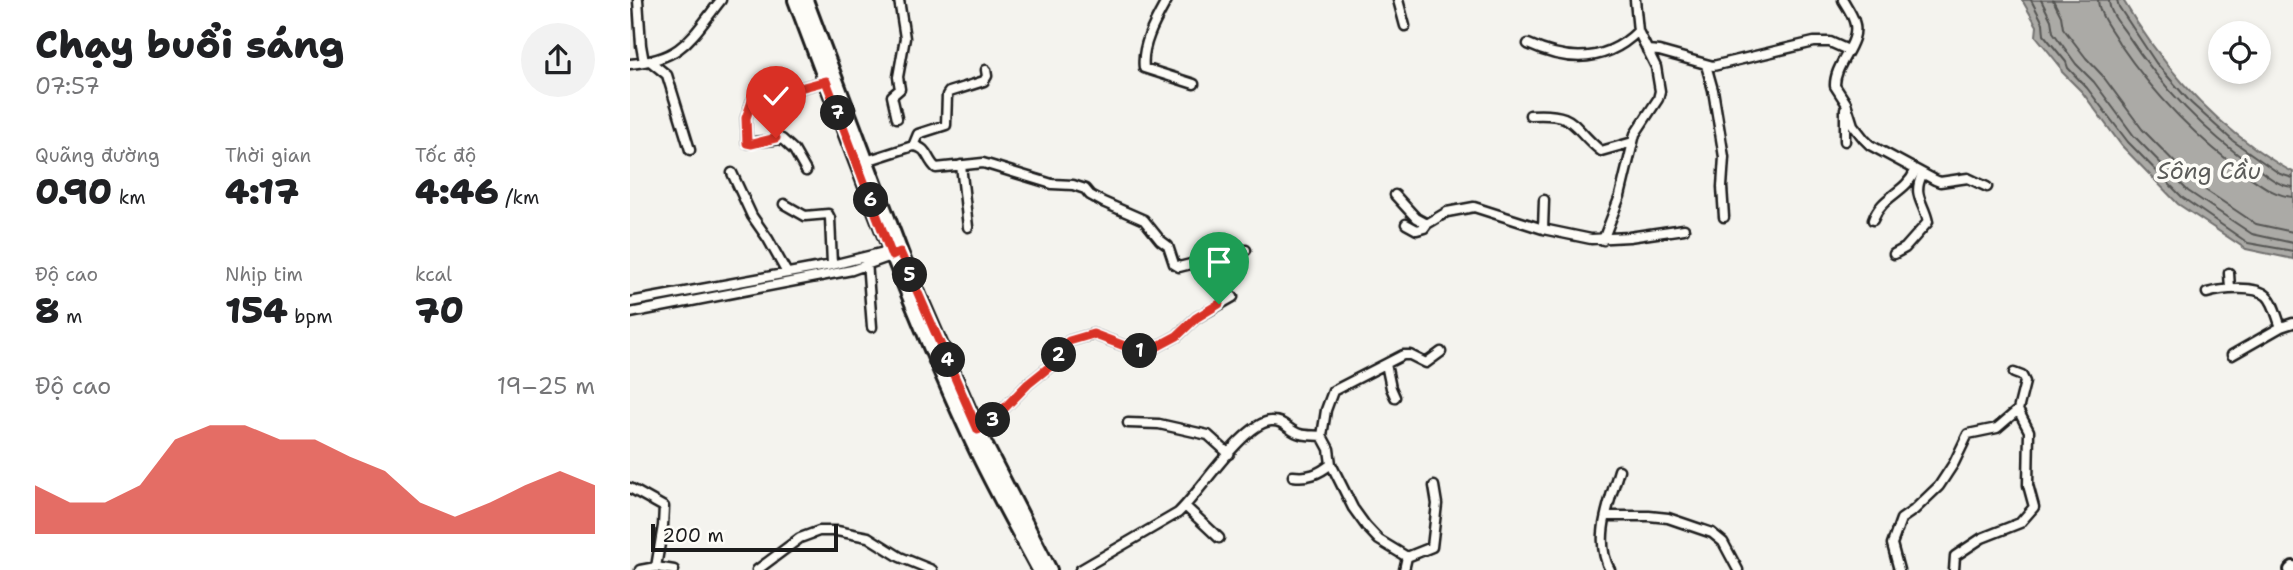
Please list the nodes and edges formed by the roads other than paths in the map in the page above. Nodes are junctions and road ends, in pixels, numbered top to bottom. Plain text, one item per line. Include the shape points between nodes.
1 (638, 0) edge
2 (721, 0) edge
3 (794, 0) edge
4 (806, 0) edge
5 (899, 0) edge
6 (1167, 0) edge
7 (1398, 0) edge
8 (1635, 0) edge
9 (1843, 0) edge
10 (1405, 26) dead end
11 (1638, 31) junction
12 (1528, 44) dead end
13 (1647, 50) junction
14 (1848, 50) junction
15 (647, 62) junction
16 (630, 64) edge
17 (1706, 65) junction
18 (986, 70) dead end
19 (826, 81) junction
20 (1194, 84) dead end
21 (1846, 103) junction
22 (1530, 115) dead end
23 (897, 118) dead end
24 (1845, 141) dead end
25 (1633, 142) junction
26 (913, 146) junction
27 (690, 150) dead end
28 (862, 163) junction
29 (961, 165) junction
30 (806, 172) dead end
31 (732, 173) dead end
32 (1918, 173) junction
33 (1987, 187) dead end
34 (1395, 195) dead end
35 (1544, 200) dead end
36 (784, 204) dead end
37 (1724, 216) dead end
38 (1873, 220) dead end
39 (1427, 223) junction
40 (1406, 224) dead end
41 (968, 227) dead end
42 (1543, 229) junction
43 (1684, 229) dead end
44 (1603, 240) junction
45 (1246, 250) dead end
46 (895, 252) junction
47 (1894, 254) dead end
48 (866, 263) junction
49 (832, 265) junction
50 (2229, 272) dead end
51 (787, 274) junction
52 (729, 284) junction
53 (2230, 289) junction
54 (2207, 293) dead end
55 (730, 294) junction
56 (1233, 297) dead end
57 (630, 302) edge
58 (630, 313) edge
59 (2293, 323) edge
60 (872, 327) dead end
61 (2281, 327) junction
62 (1441, 352) dead end
63 (2232, 355) dead end
64 (1386, 364) junction
65 (2014, 373) dead end
66 (1395, 397) dead end
67 (2018, 411) junction
68 (1128, 423) dead end
69 (974, 433) junction
70 (1322, 436) junction
71 (1229, 454) junction
72 (1331, 464) junction
73 (1619, 470) dead end
74 (1293, 476) dead end
75 (1434, 486) dead end
76 (630, 488) edge
77 (1185, 506) junction
78 (1606, 516) junction
79 (1219, 538) dead end
80 (1407, 557) junction
81 (656, 567) junction
82 (640, 570) edge
83 (674, 570) edge
84 (757, 570) edge
85 (932, 570) edge
86 (1039, 570) edge
87 (1050, 570) edge
88 (1080, 570) edge
89 (1404, 570) edge
90 (1610, 570) edge
91 (1738, 570) edge
92 (1899, 570) edge
93 (1954, 570) edge

1 - 15 street via 641,46
2 - 15 street via 685,46
3 - 19 main road
4 - 28 main road
5 - 23 street via 905,38 900,89 892,96
6 - 20 street via 1150,33 1144,68
7 - 10 street
8 - 11 street
9 - 14 street via 1855,26
11 - 12 street via 1617,48 1587,58 1565,57
11 - 13 street
13 - 17 street
13 - 25 street via 1660,91
14 - 17 street via 1830,42 1814,42
14 - 21 street via 1835,80
15 - 16 street
15 - 27 street via 667,75
17 - 37 street via 1725,163
18 - 26 street via 984,81 949,92 946,125 918,134
19 - 28 main road
19 - 30 street via 752,101 746,118 747,143 782,139
21 - 24 street
21 - 32 street via 1853,125 1870,145
22 - 25 street via 1570,120 1601,151
25 - 44 street
26 - 28 street
26 - 29 street via 925,149 936,168
28 - 46 main road
29 - 41 street
29 - 45 street via 983,163 1085,189 1144,220 1168,246 1179,267
31 - 51 street
32 - 33 street via 1940,182 1968,178
32 - 38 street via 1879,206
32 - 47 street via 1917,194 1928,222
34 - 39 street
35 - 42 street
36 - 49 street via 805,216 828,214
39 - 40 street via 1417,230
39 - 42 street via 1455,209 1474,207
42 - 44 street
43 - 44 street
46 - 48 street
46 - 69 main road
48 - 49 street
48 - 55 street
48 - 60 street
49 - 51 street
50 - 53 street
51 - 52 street
52 - 55 street
52 - 57 street
53 - 54 street
53 - 61 street via 2267,296
55 - 58 street
56 - 69 street via 1147,352 1093,334 1069,341 1053,364
59 - 61 street
61 - 63 street
62 - 64 street via 1426,363 1407,354
64 - 66 street
64 - 70 street via 1333,391
65 - 67 street via 2025,382
67 - 92 street via 1997,428 1968,434 1939,486 1901,519 1892,544
67 - 93 street via 2029,431 2028,485 2034,507 2020,523 1982,538 1955,556
68 - 71 street via 1159,424 1208,435
69 - 86 main road
69 - 87 main road
70 - 71 street via 1301,434 1282,422 1264,422
70 - 72 street
71 - 77 street
72 - 74 street via 1312,475
72 - 80 street via 1366,526
73 - 78 street
75 - 80 street via 1437,504 1432,547
76 - 81 street via 664,507
77 - 79 street
77 - 88 street
78 - 90 street via 1603,545
78 - 91 street via 1668,519 1712,533 1723,542
80 - 89 street
81 - 82 street
81 - 83 street
84 - 85 street via 800,538 818,531 868,537

